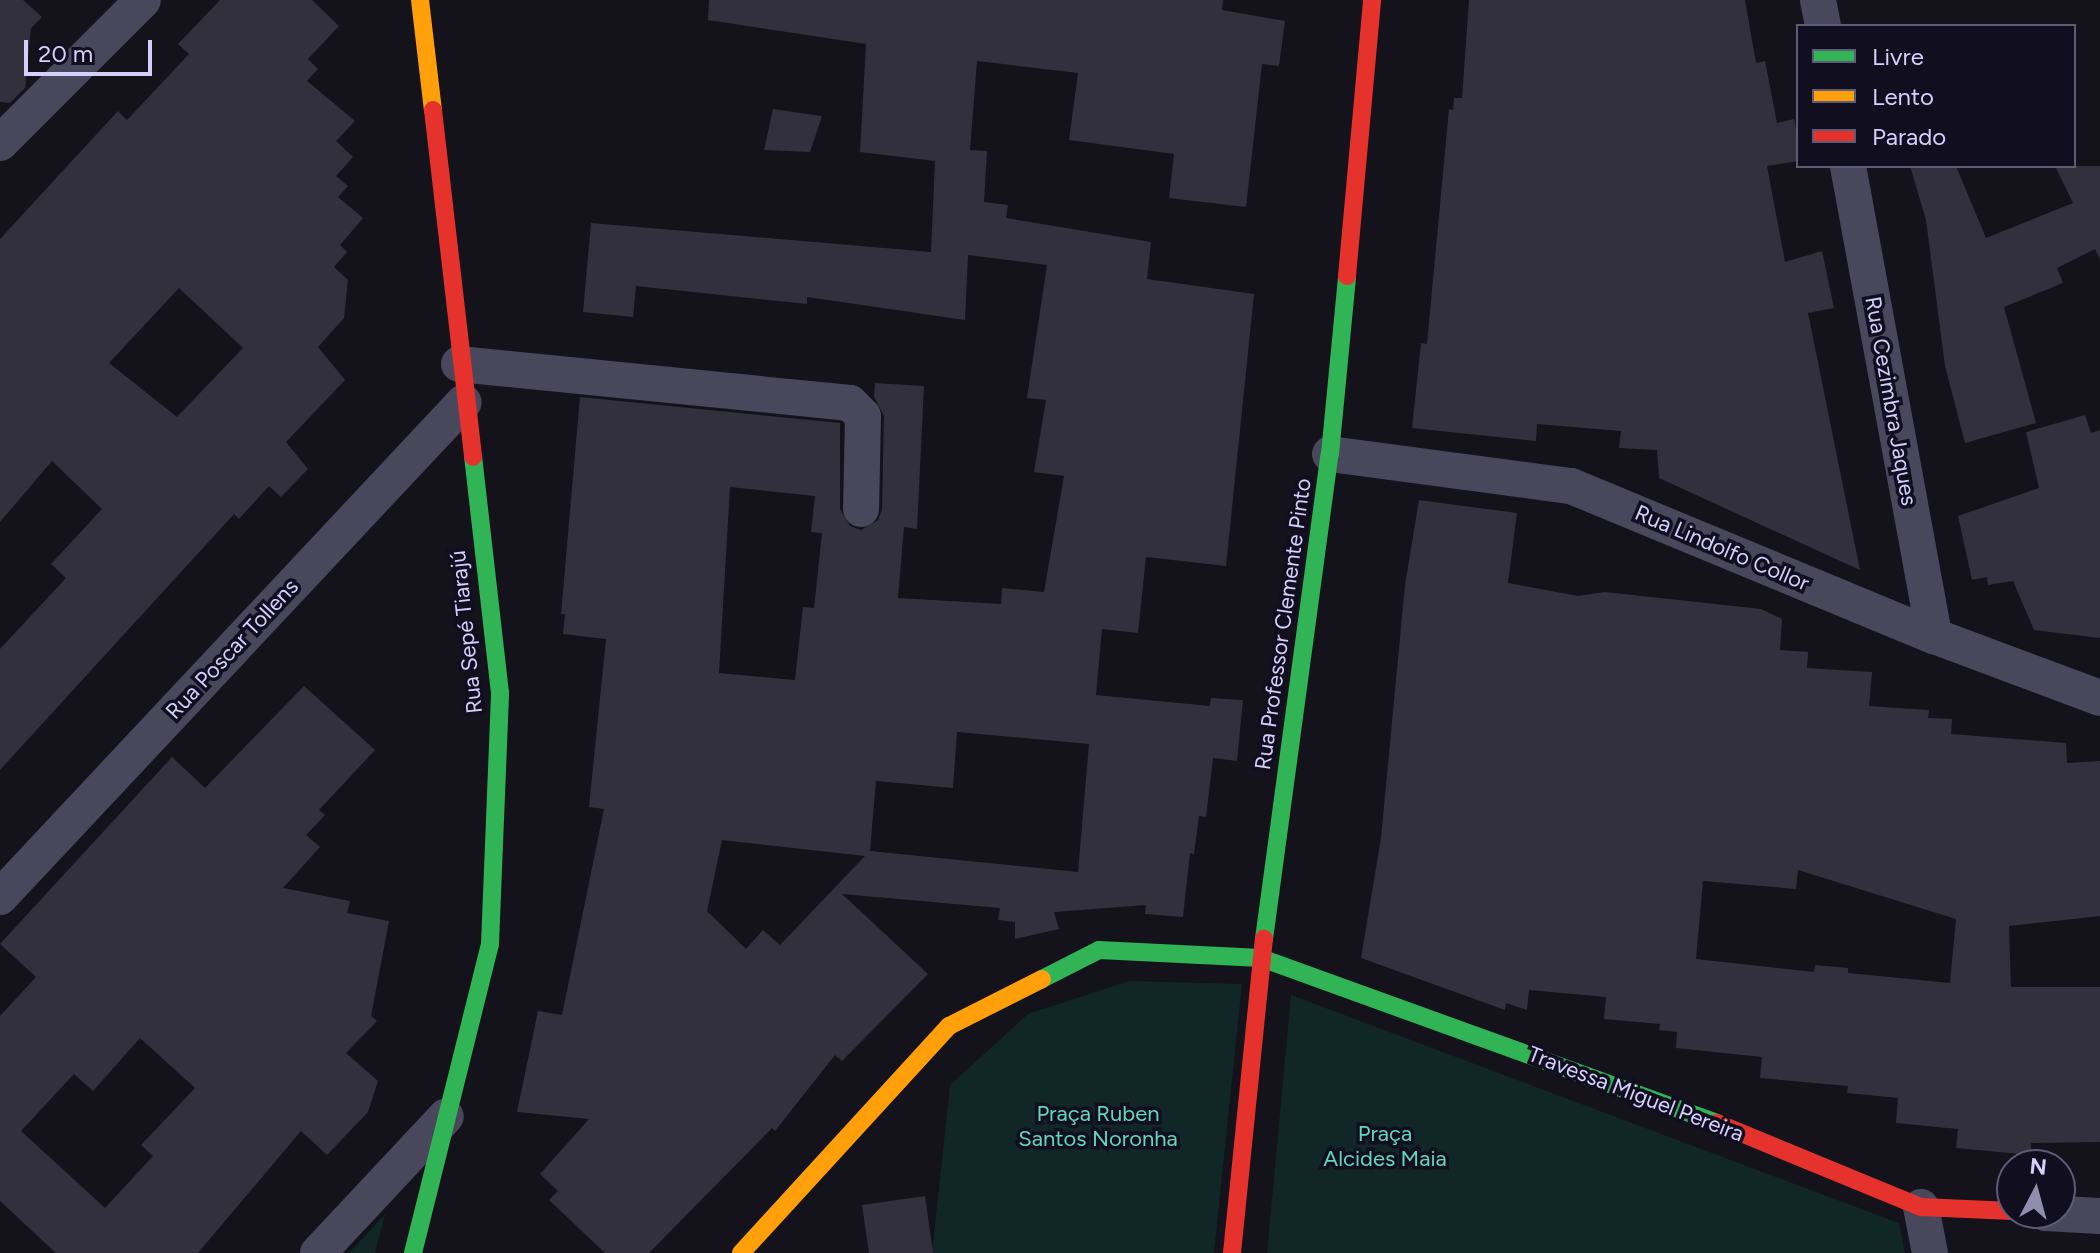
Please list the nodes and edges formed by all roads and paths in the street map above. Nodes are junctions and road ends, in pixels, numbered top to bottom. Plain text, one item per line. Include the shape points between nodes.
1 (143, 0) edge
2 (420, 0) edge
3 (1372, 0) edge
4 (1818, 0) edge
5 (1823, 24) edge
6 (0, 143) edge
7 (1848, 168) edge
8 (459, 364) junction
9 (464, 402) junction
10 (1330, 454) junction
11 (861, 509) dead end
12 (1934, 636) junction
13 (2100, 698) edge
14 (0, 897) edge
15 (1261, 958) junction
16 (446, 1116) junction
17 (1921, 1207) junction
18 (1996, 1210) edge
19 (2076, 1215) edge
20 (2100, 1216) edge
21 (755, 1245) edge
22 (318, 1253) edge
23 (413, 1253) edge
24 (1232, 1253) edge
25 (1930, 1253) edge

1 - 6 street
2 - 8 street, Rua Sepé Tiarajú
3 - 10 street, Rua Professor Clemente Pinto
4 - 5 street
7 - 12 street, Rua Cezimbra Jaques
8 - 9 street, Rua Sepé Tiarajú
8 - 11 street via 850,403 863,416
9 - 14 street, Rua Poscar Tollens
9 - 16 street, Rua Sepé Tiarajú via 500,693 490,944
10 - 12 street, Rua Lindolfo Collor via 1571,486
10 - 15 street, Rua Professor Clemente Pinto
12 - 13 street, Rua Lindolfo Collor
15 - 17 street, Travessa Miguel Pereira via 1668,1103
15 - 21 street, Travessa Miguel Pereira via 1099,950 949,1026
15 - 24 street, Rua Professor Clemente Pinto
16 - 22 street
16 - 23 street, Rua Sepé Tiarajú
17 - 18 street, Travessa Miguel Pereira
17 - 25 street
19 - 20 street

